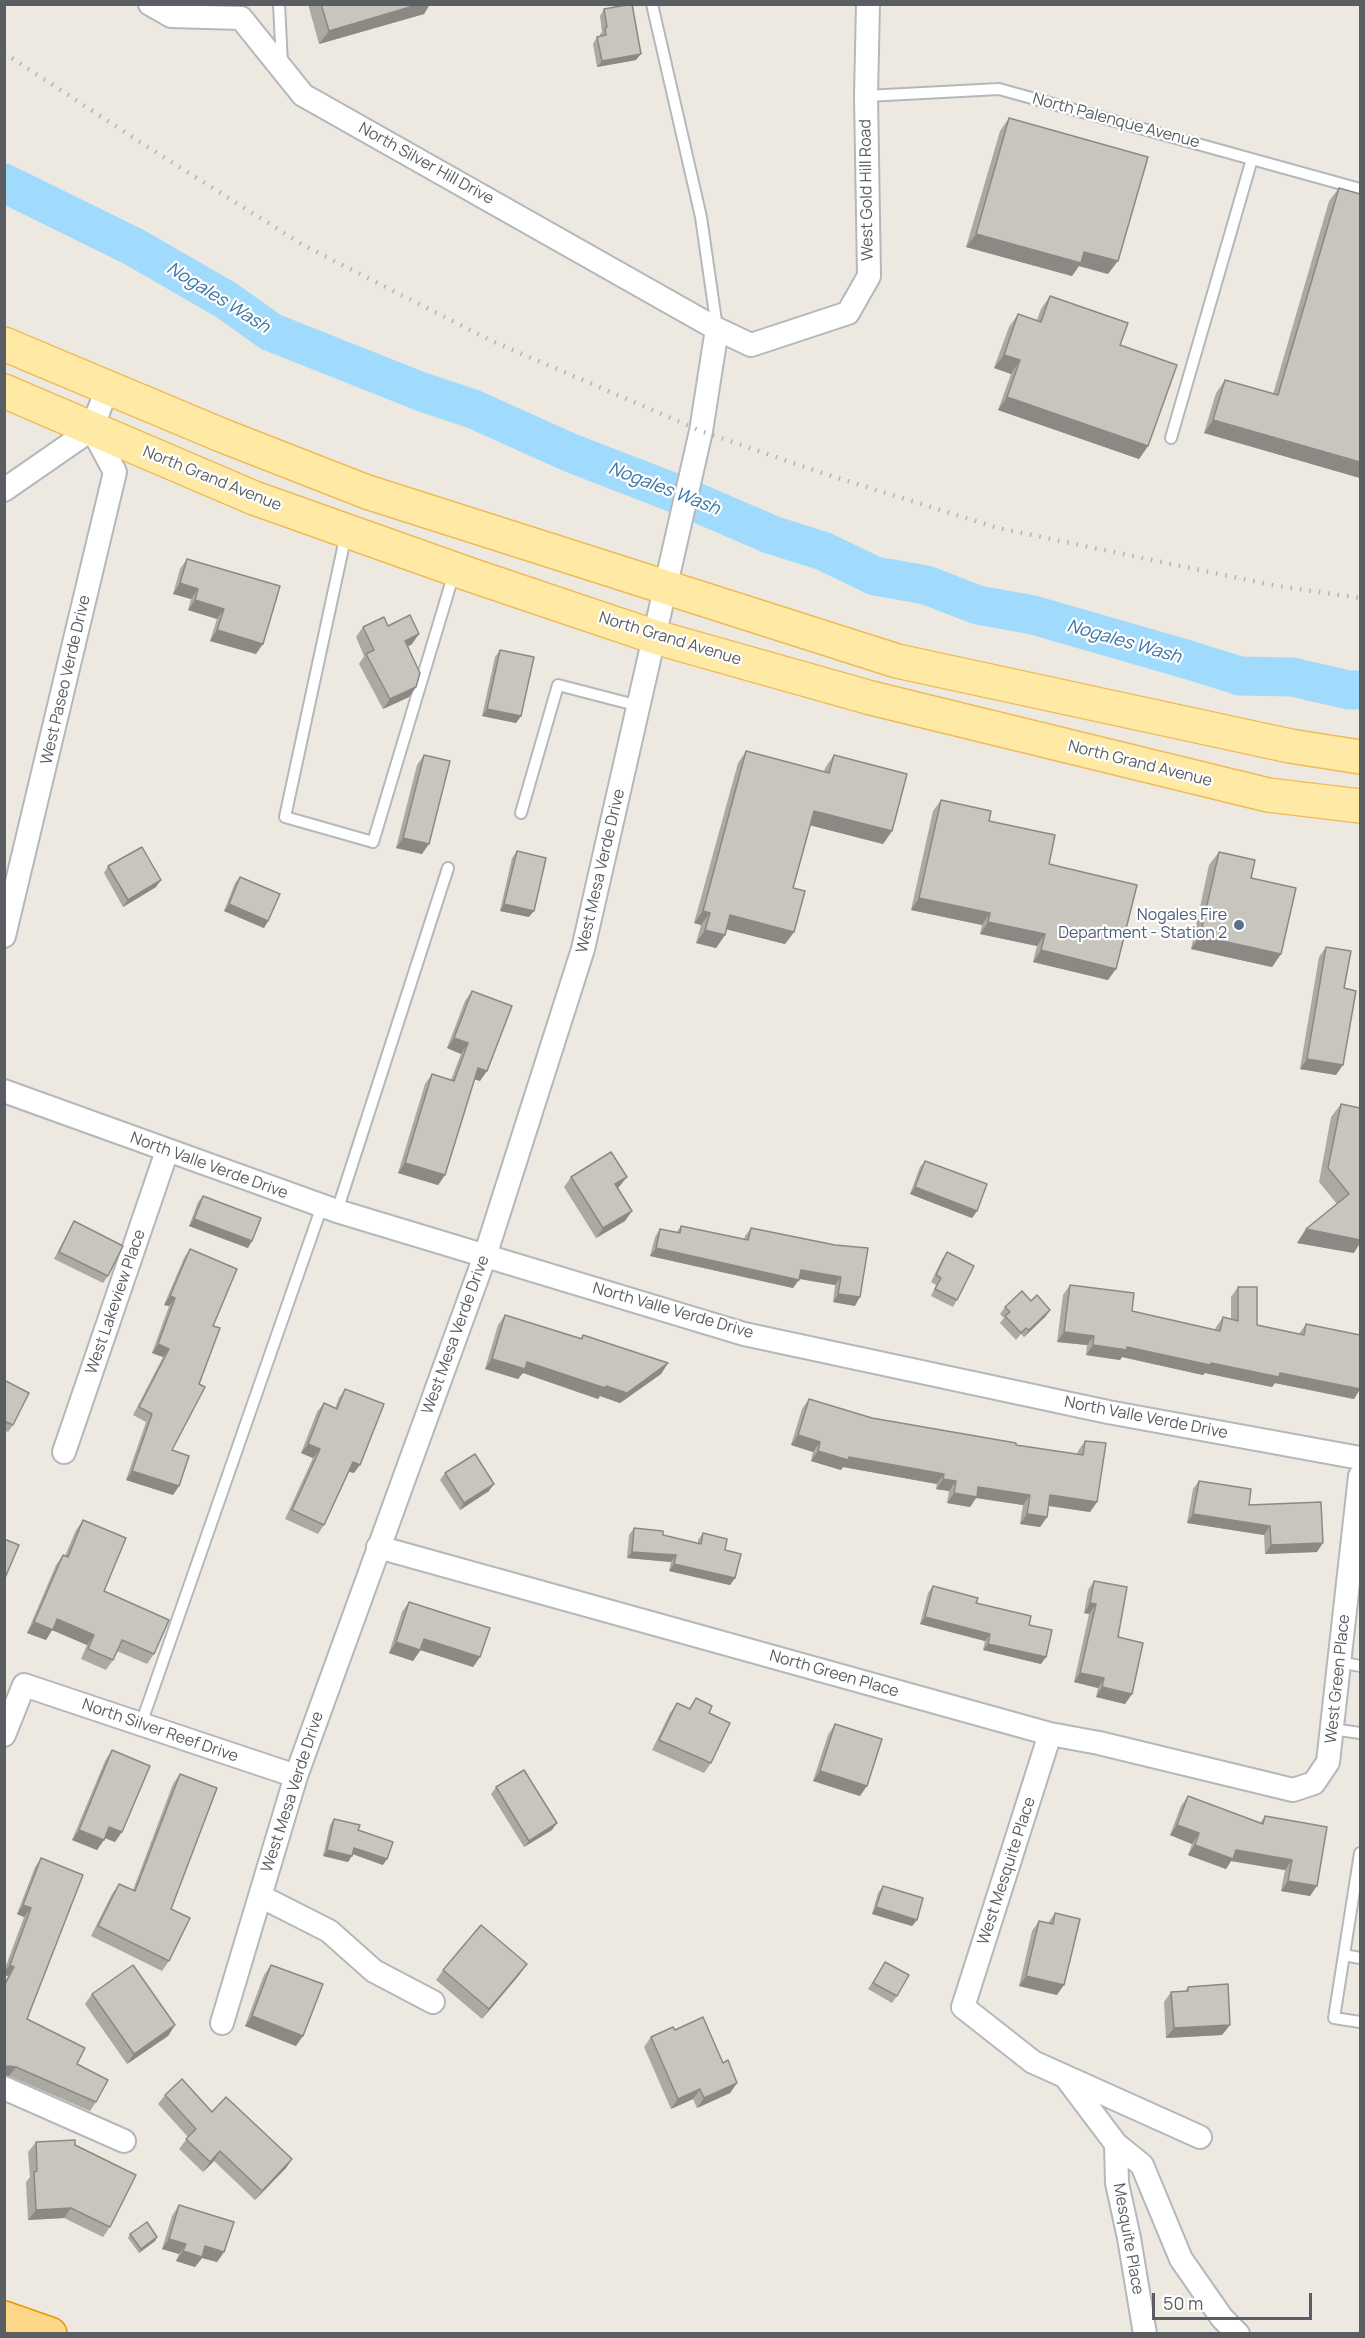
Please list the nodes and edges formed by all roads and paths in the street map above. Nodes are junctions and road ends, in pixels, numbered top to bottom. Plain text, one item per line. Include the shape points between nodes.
1 (150, 4) edge
2 (279, 4) edge
3 (652, 4) edge
4 (868, 4) edge
5 (282, 69) junction
6 (866, 96) junction
7 (1252, 159) junction
8 (1360, 189) edge
9 (717, 329) junction
10 (4, 344) edge
11 (107, 388) junction
12 (4, 391) edge
13 (92, 429) junction
14 (1171, 438) dead end
15 (4, 490) edge
16 (346, 531) junction
17 (455, 569) junction
18 (666, 588) junction
19 (655, 636) junction
20 (639, 706) junction
21 (1360, 757) edge
22 (1360, 807) edge
23 (521, 813) dead end
24 (448, 868) dead end
25 (4, 936) edge
26 (4, 1091) edge
27 (167, 1151) junction
28 (329, 1208) junction
29 (485, 1256) junction
30 (64, 1452) dead end
31 (1360, 1458) edge
32 (1360, 1476) edge
33 (378, 1547) junction
34 (1350, 1664) edge
35 (141, 1724) junction
36 (1332, 1728) junction
37 (1360, 1733) edge
38 (1050, 1734) junction
39 (4, 1735) edge
40 (296, 1776) junction
41 (1293, 1790) joint
42 (1360, 1853) edge
43 (260, 1896) junction
44 (1344, 1955) junction
45 (1360, 1958) edge
46 (433, 2002) dead end
47 (963, 2007) joint
48 (1360, 2022) edge
49 (222, 2023) dead end
50 (1064, 2076) junction
51 (4, 2088) edge
52 (1200, 2137) dead end
53 (124, 2140) dead end
54 (1116, 2144) junction
55 (4, 2318) edge
56 (51, 2334) edge
57 (1145, 2334) edge
58 (1238, 2334) edge

1 - 5 street, North Silver Hill Drive via 171,16 241,18
2 - 5 lane
3 - 9 lane via 701,217
4 - 6 street, West Gold Hill Road
5 - 9 street, North Silver Hill Drive via 303,95
6 - 7 lane, North Palenque Avenue via 999,89
6 - 9 street, West Gold Hill Road via 869,276 848,313 751,345
7 - 8 lane, North Palenque Avenue
7 - 14 lane
9 - 18 street via 701,431
10 - 11 main road
11 - 13 street
11 - 18 main road via 367,492
12 - 13 main road, North Grand Avenue
13 - 15 street
13 - 16 main road, North Grand Avenue via 254,498
13 - 25 street, West Paseo Verde Drive via 115,472
16 - 17 main road, North Grand Avenue
16 - 17 lane via 285,817 373,842
17 - 19 main road, North Grand Avenue
18 - 19 street
18 - 21 main road via 897,661 1267,741
19 - 20 street, West Mesa Verde Drive
19 - 22 main road, North Grand Avenue via 871,698 1269,795
20 - 23 lane via 558,685
20 - 29 street, West Mesa Verde Drive via 583,949
24 - 28 lane
26 - 27 street, North Valle Verde Drive
27 - 28 street, North Valle Verde Drive
27 - 30 street, West Lakeview Place
28 - 29 street, North Valle Verde Drive
28 - 35 lane
29 - 31 street, North Valle Verde Drive via 744,1334 1108,1412
29 - 33 street, West Mesa Verde Drive
32 - 34 street, West Green Place
33 - 38 street, North Green Place
33 - 40 street, West Mesa Verde Drive
34 - 36 street, West Green Place
35 - 39 street, North Silver Reef Drive via 24,1685
35 - 40 street, North Silver Reef Drive
36 - 37 lane
36 - 41 street, West Green Place via 1328,1762 1314,1783
38 - 41 street, North Green Place
38 - 47 street, West Mesquite Place
40 - 43 street, West Mesa Verde Drive
42 - 44 lane
43 - 46 street via 329,1931 374,1971
43 - 49 street, West Mesa Verde Drive
44 - 45 lane
44 - 48 lane via 1334,2018
47 - 50 street, Mesquite Place via 1033,2062
50 - 52 street, Mesquite Place
50 - 54 street, Mesquite Place
51 - 53 street
54 - 57 street, Mesquite Place via 1117,2183
54 - 58 street, Mesquite Place via 1142,2165 1181,2259 1222,2318
55 - 56 highway

